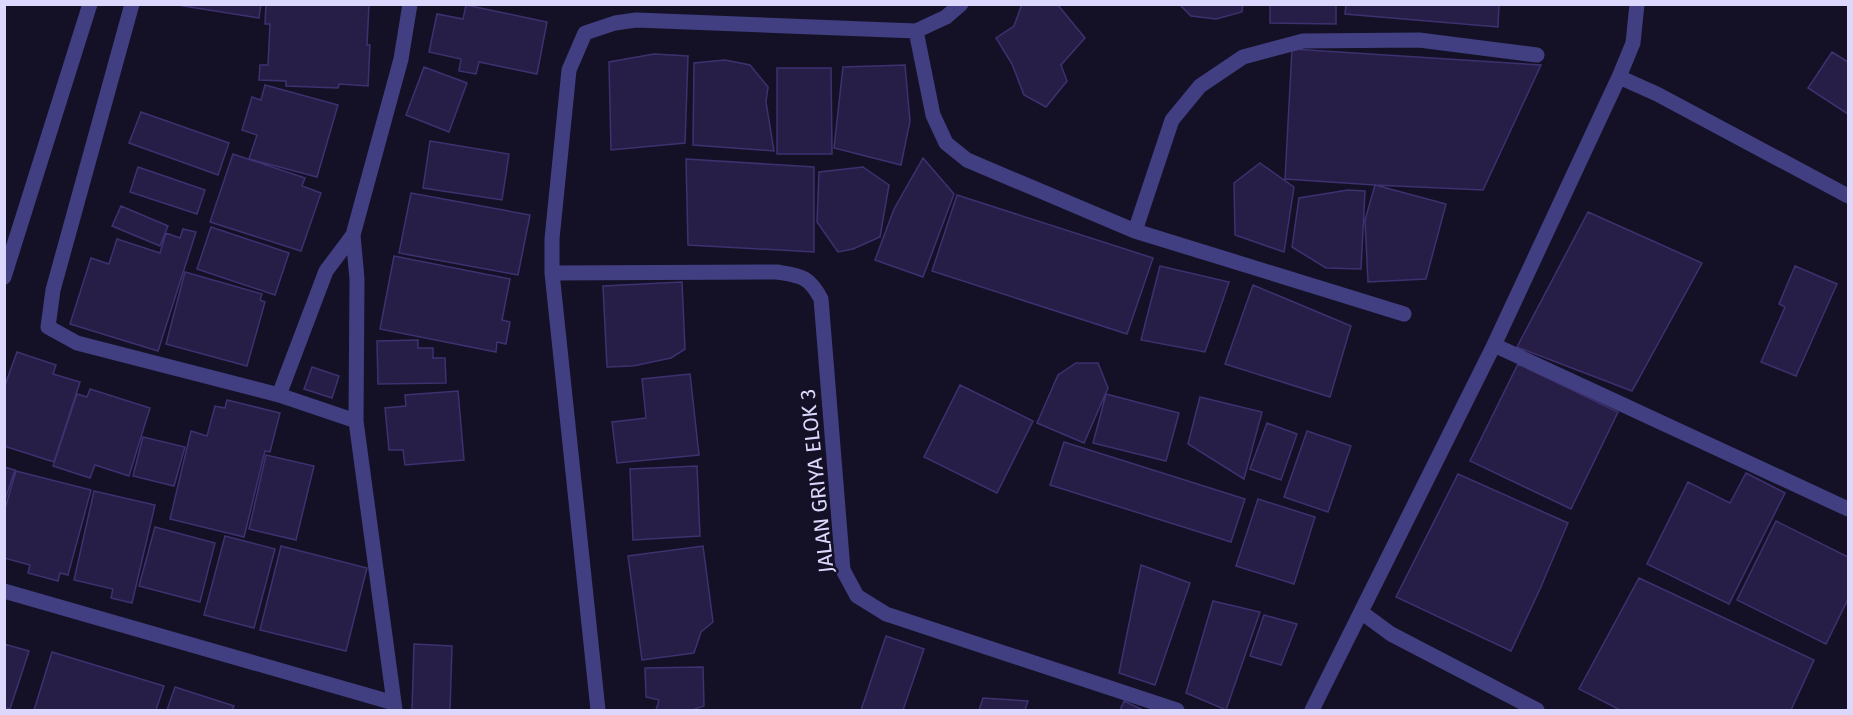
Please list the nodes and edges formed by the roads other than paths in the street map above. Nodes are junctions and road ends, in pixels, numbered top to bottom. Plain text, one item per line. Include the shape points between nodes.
1 (90, 4) edge
2 (132, 4) edge
3 (410, 4) edge
4 (961, 4) edge
5 (1637, 4) edge
6 (916, 31) junction
7 (1537, 55) dead end
8 (1619, 77) junction
9 (1848, 196) edge
10 (1135, 231) junction
11 (353, 235) junction
12 (552, 273) junction
13 (4, 277) edge
14 (1404, 314) dead end
15 (1494, 345) junction
16 (279, 394) junction
17 (356, 421) junction
18 (1848, 509) edge
19 (4, 591) edge
20 (1361, 612) junction
21 (394, 707) edge
22 (598, 711) edge
23 (1177, 711) edge
24 (1312, 711) edge
25 (1537, 711) edge

1 - 13 street
2 - 16 street via 53,290 48,327 77,343
3 - 11 street via 401,59
4 - 6 street via 946,17
5 - 8 street via 1633,43
6 - 10 street via 933,115 946,143 968,160
6 - 12 street via 636,20 585,33 569,70
7 - 10 street via 1407,40 1303,41 1243,57 1200,86 1172,120
8 - 9 street
8 - 15 street
10 - 14 street
11 - 16 street via 326,271
11 - 17 street via 357,279
12 - 22 street
12 - 23 street, JALAN GRIYA ELOK 3 via 777,272 804,277 821,299 843,570 857,596 886,614
15 - 18 street
15 - 20 street
16 - 17 street
17 - 21 street
19 - 21 street
20 - 24 street
20 - 25 street via 1390,634

